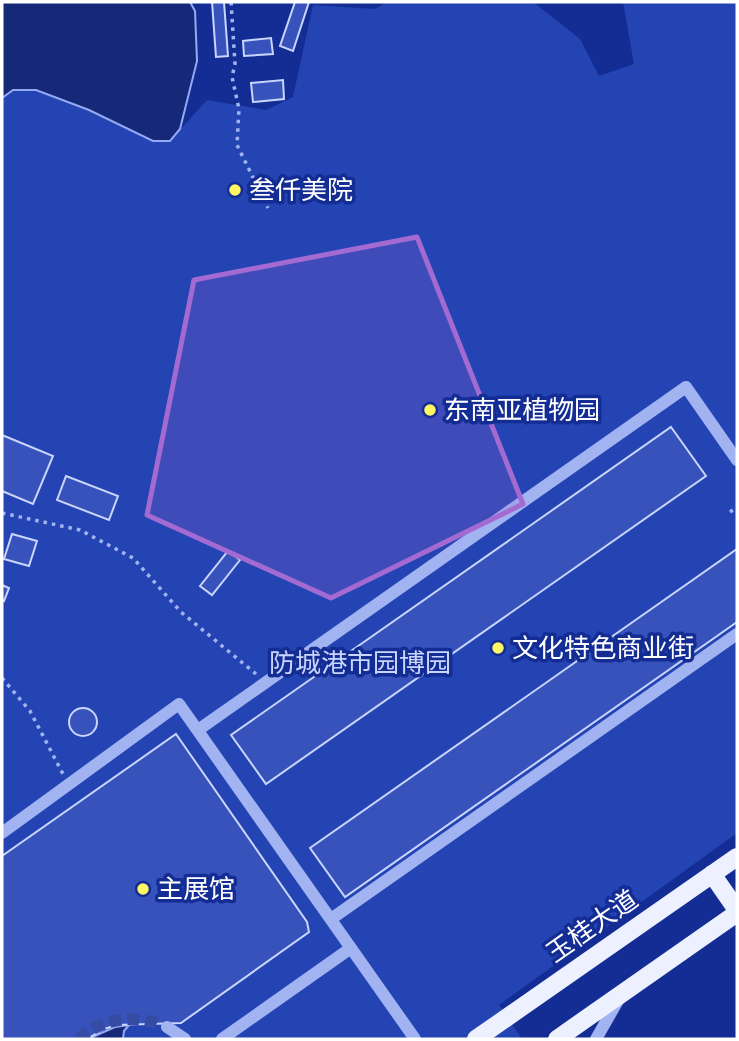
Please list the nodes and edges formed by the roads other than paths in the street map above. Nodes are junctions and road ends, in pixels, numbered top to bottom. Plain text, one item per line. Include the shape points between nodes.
1 (737, 460) edge
2 (737, 634) edge
3 (198, 730) junction
4 (2, 833) edge
5 (737, 856) edge
6 (712, 874) junction
7 (737, 912) edge
8 (331, 919) junction
9 (351, 948) junction
10 (622, 994) junction
11 (167, 1027) tunnel mouth
12 (185, 1039) edge
13 (222, 1039) edge
14 (415, 1039) edge
15 (476, 1039) edge
16 (557, 1039) edge
17 (596, 1039) edge

1 - 3 street via 686,387
2 - 8 street
3 - 4 street via 179,704
3 - 8 street
5 - 6 main road, 玉桂大道
6 - 7 main road
6 - 15 main road, 玉桂大道
7 - 10 main road
8 - 9 street
9 - 13 street
9 - 14 street
10 - 16 main road
10 - 17 street
11 - 12 street

